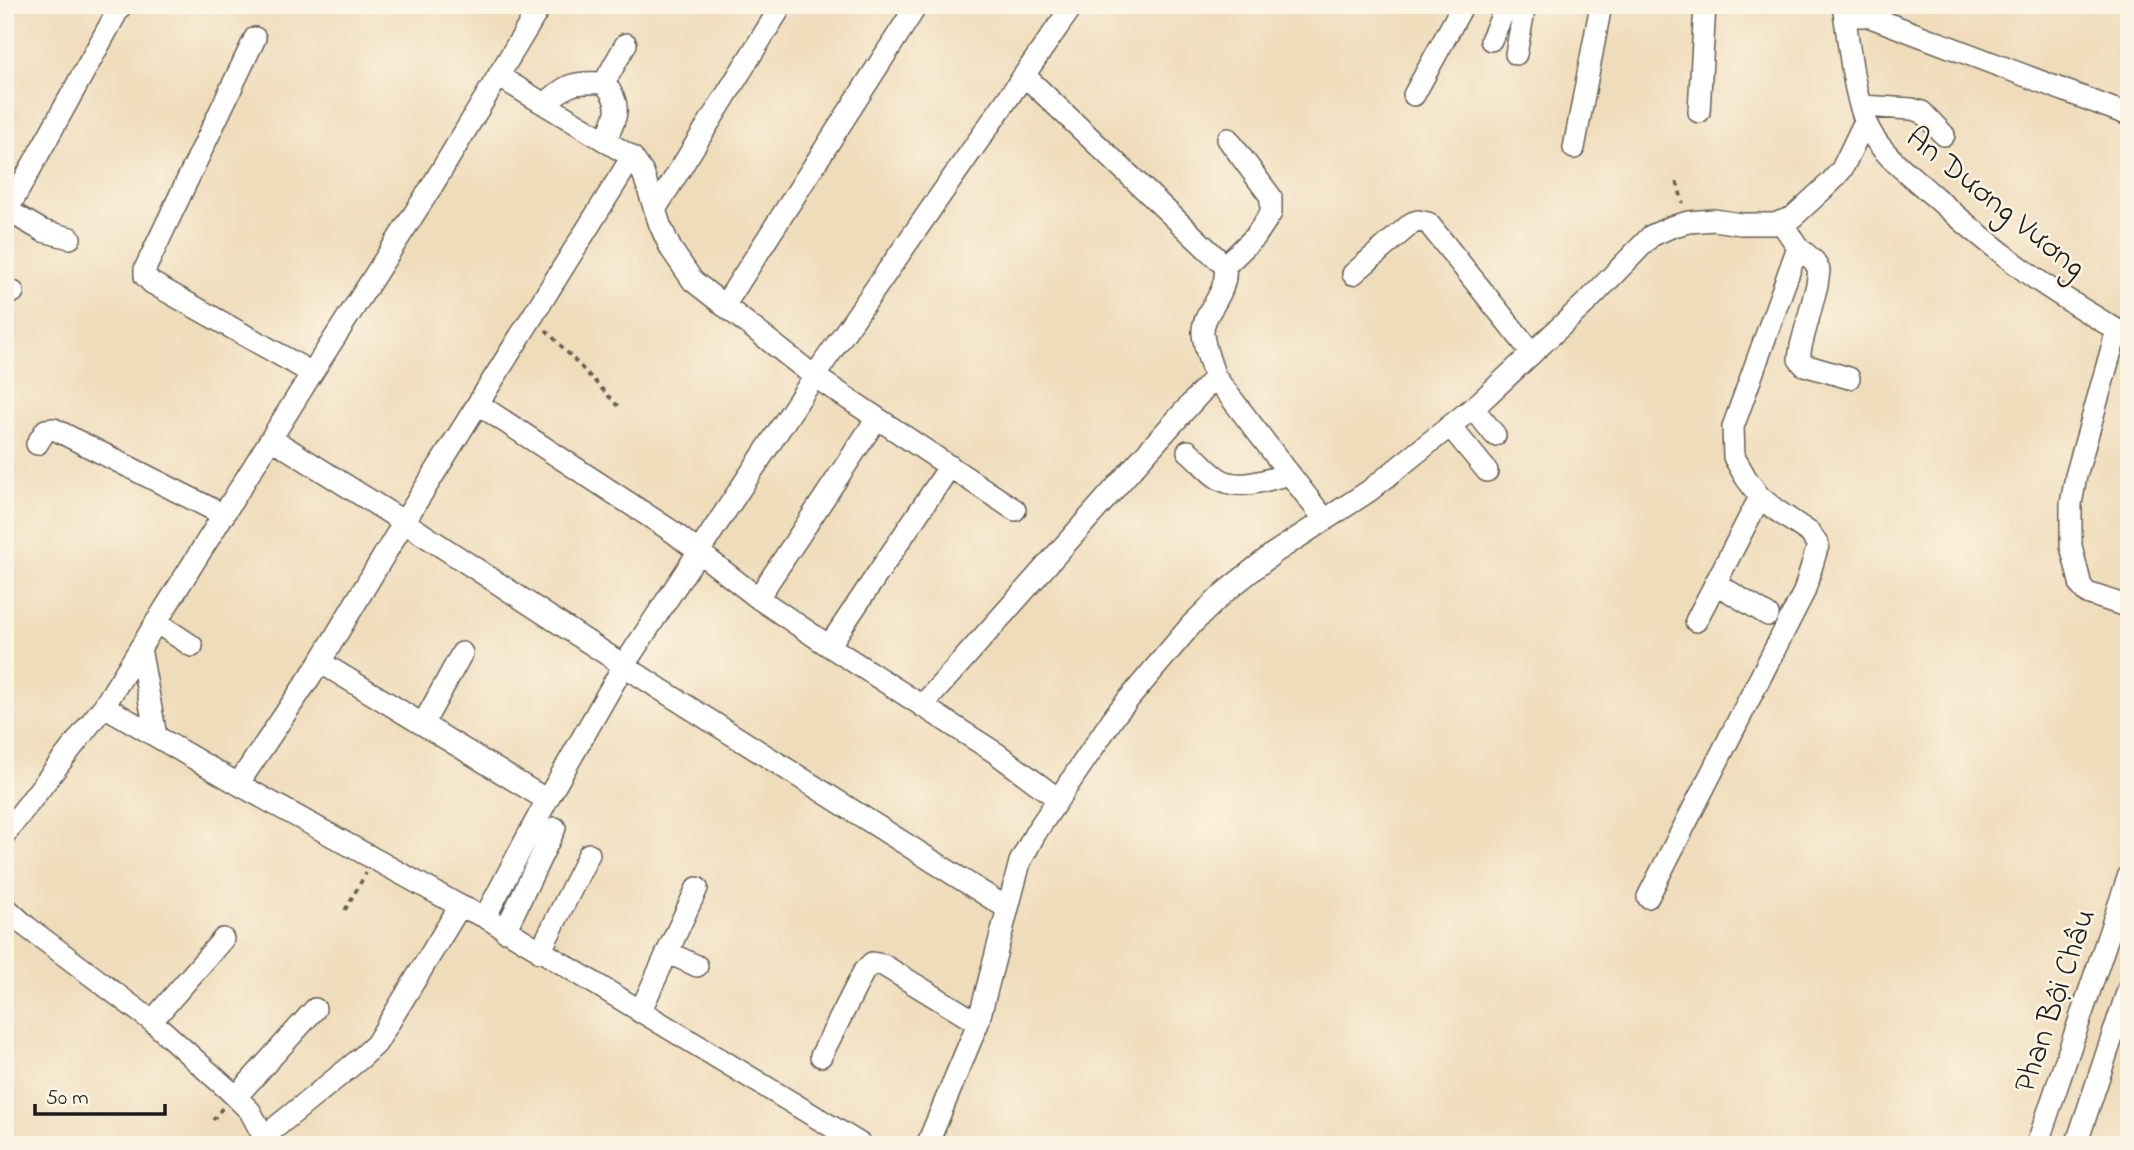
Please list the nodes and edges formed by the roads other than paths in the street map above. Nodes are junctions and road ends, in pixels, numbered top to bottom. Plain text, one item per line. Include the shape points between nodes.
1 (121, 5) edge
2 (541, 5) edge
3 (782, 5) edge
4 (917, 5) edge
5 (1073, 5) edge
6 (1463, 5) edge
7 (1507, 5) edge
8 (1525, 5) edge
9 (1601, 5) edge
10 (1705, 5) edge
11 (1844, 10) edge
12 (1870, 11) edge
13 (255, 38) dead end
14 (1491, 40) dead end
15 (626, 44) dead end
16 (1516, 54) dead end
17 (1024, 75) junction
18 (498, 76) junction
19 (604, 82) junction
20 (1413, 95) dead end
21 (545, 104) junction
22 (1699, 112) dead end
23 (1863, 113) junction
24 (2129, 116) edge
25 (1944, 135) dead end
26 (1228, 139) dead end
27 (605, 140) junction
28 (1574, 148) dead end
29 (632, 157) junction
30 (5, 208) edge
31 (656, 208) junction
32 (1782, 222) junction
33 (71, 238) dead end
34 (1798, 247) junction
35 (1225, 266) junction
36 (1353, 274) dead end
37 (724, 306) junction
38 (2123, 333) edge
39 (1532, 353) junction
40 (312, 373) junction
41 (814, 376) junction
42 (1215, 377) junction
43 (1849, 378) dead end
44 (478, 404) junction
45 (1473, 408) junction
46 (877, 418) junction
47 (1450, 426) junction
48 (1495, 435) dead end
49 (272, 439) junction
50 (37, 444) dead end
51 (1188, 451) dead end
52 (950, 466) junction
53 (1487, 471) dead end
54 (1290, 474) junction
55 (1760, 497) junction
56 (1016, 510) dead end
57 (224, 515) junction
58 (1325, 520) junction
59 (404, 522) junction
60 (699, 551) junction
61 (1716, 583) junction
62 (758, 598) junction
63 (2129, 607) edge
64 (1768, 615) dead end
65 (1696, 621) dead end
66 (156, 622) junction
67 (192, 646) dead end
68 (830, 646) junction
69 (140, 648) junction
70 (462, 653) dead end
71 (320, 662) junction
72 (624, 665) junction
73 (104, 706) junction
74 (922, 706) junction
75 (423, 724) junction
76 (156, 736) junction
77 (238, 784) junction
78 (1058, 799) junction
79 (547, 800) junction
80 (555, 828) dead end
81 (5, 834) edge
82 (589, 854) dead end
83 (2129, 875) edge
84 (697, 888) dead end
85 (1648, 897) dead end
86 (460, 906) junction
87 (5, 907) edge
88 (1007, 908) junction
89 (485, 917) junction
90 (505, 931) junction
91 (223, 939) dead end
92 (540, 952) junction
93 (667, 952) junction
94 (697, 966) dead end
95 (2129, 987) edge
96 (316, 1009) dead end
97 (640, 1012) junction
98 (152, 1021) junction
99 (978, 1023) junction
100 (821, 1056) dead end
101 (236, 1097) junction
102 (266, 1140) edge
103 (850, 1142) edge
104 (927, 1145) edge
105 (2037, 1145) edge
106 (2076, 1145) edge

1 - 30 street
2 - 18 street
3 - 31 street
4 - 37 street
5 - 17 street
6 - 20 street
7 - 14 street
8 - 16 street
9 - 28 street
10 - 22 street
11 - 12 street
11 - 23 street, An Dương Vương
12 - 24 street
13 - 40 street via 145,276
15 - 19 street
17 - 35 street
17 - 41 street
18 - 21 street
18 - 40 street
19 - 21 street via 577,82
19 - 27 street via 614,94 617,110
21 - 27 street
23 - 25 street via 1912,108
23 - 32 street via 1842,169
23 - 38 street, An Dương Vương via 1879,145 1966,224 2035,278
26 - 35 street via 1271,197 1271,213 1255,237
27 - 29 street
29 - 31 street
29 - 44 street
30 - 33 street via 43,231
31 - 37 street via 671,249 693,281
32 - 34 street
32 - 39 street via 1714,220 1659,231
34 - 43 street via 1819,270 1799,359 1804,366
34 - 55 street via 1733,427 1734,457
35 - 42 street via 1223,291 1203,334
36 - 39 street via 1412,223 1428,223
37 - 41 street
38 - 63 street via 2077,476 2071,504 2071,546 2087,593
39 - 45 street
40 - 49 street
41 - 46 street
41 - 60 street
42 - 54 street
42 - 74 street
44 - 59 street
44 - 60 street
45 - 47 street
45 - 48 street
46 - 52 street
46 - 62 street
47 - 53 street
47 - 58 street
49 - 57 street
49 - 59 street
50 - 57 street via 46,430 54,429
51 - 54 street via 1231,485
52 - 56 street
52 - 68 street
54 - 58 street
55 - 61 street
55 - 85 street via 1810,533 1818,545 1814,566
57 - 66 street
58 - 78 street via 1274,553 1192,624 1116,714
59 - 71 street
59 - 72 street
60 - 62 street
60 - 72 street
61 - 64 street
61 - 65 street
62 - 68 street
66 - 67 street
66 - 69 street
68 - 74 street
69 - 73 street
69 - 76 street
70 - 75 street
71 - 75 street
71 - 77 street
72 - 79 street
72 - 88 street
73 - 76 street
73 - 81 street
74 - 78 street
75 - 79 street
76 - 77 street
77 - 86 street
78 - 88 street via 1020,862
79 - 89 street
80 - 90 street
82 - 92 street
83 - 105 street, Phan Bội Châu
84 - 93 street
86 - 89 street
86 - 102 street via 376,1044
87 - 98 street
88 - 99 street
89 - 90 street
90 - 92 street
91 - 98 street
92 - 97 street
93 - 94 street
93 - 97 street
95 - 106 street
96 - 101 street
97 - 103 street
98 - 101 street
99 - 100 street via 883,965 872,963
99 - 104 street
101 - 102 street

